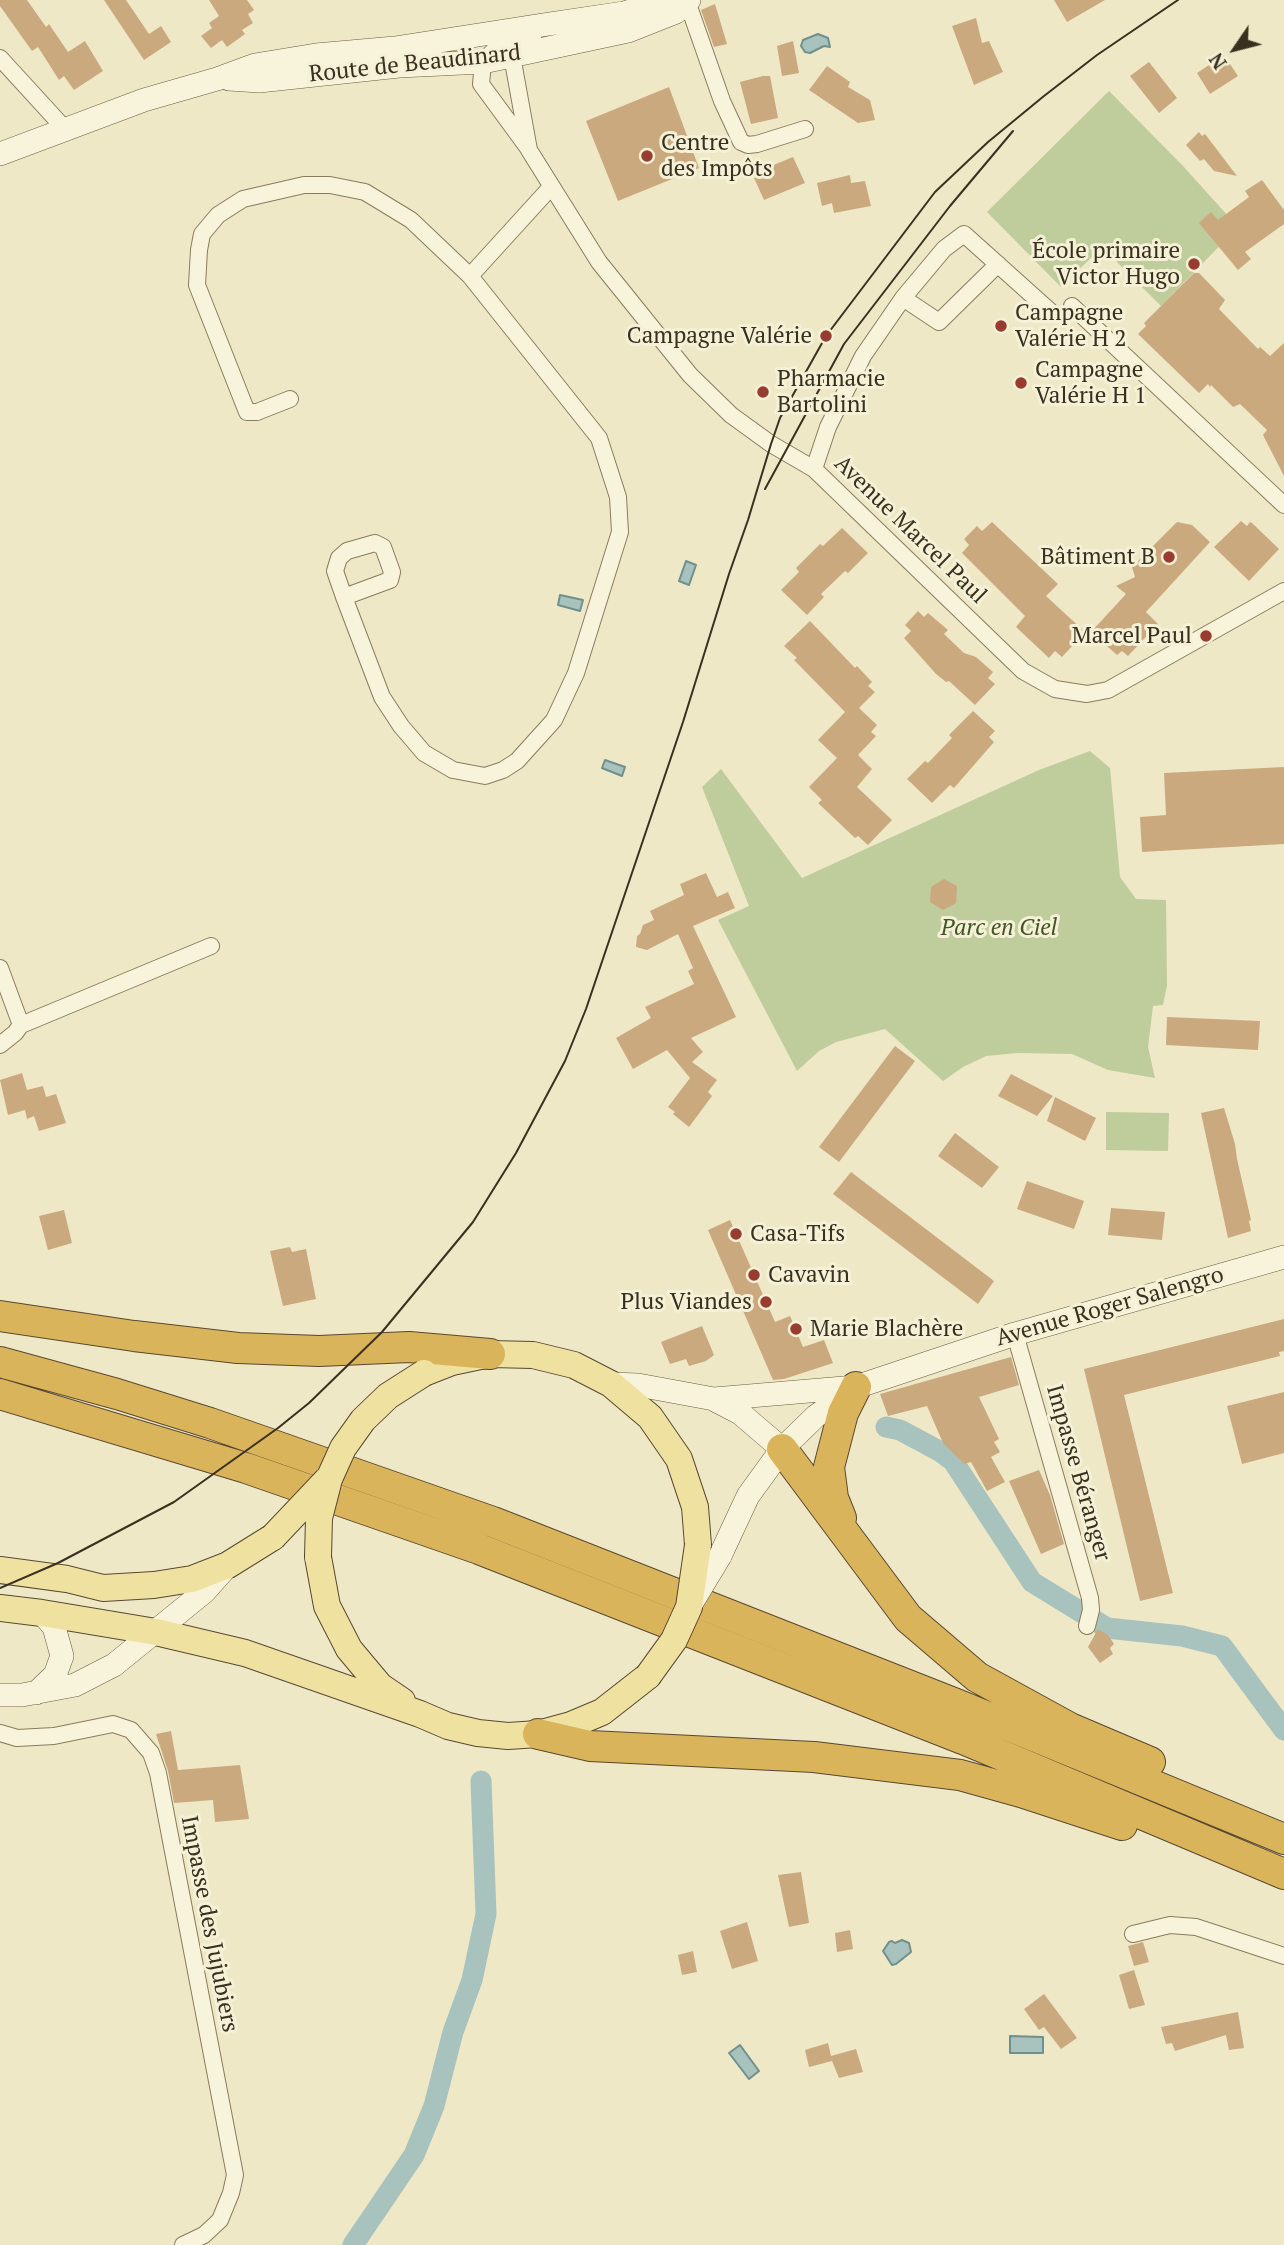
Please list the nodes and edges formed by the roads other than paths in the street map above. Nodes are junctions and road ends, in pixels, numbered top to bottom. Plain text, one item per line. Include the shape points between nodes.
1 (681, 0) edge
2 (624, 13) junction
3 (470, 37) junction
4 (0, 58) edge
5 (494, 62) junction
6 (218, 79) junction
7 (65, 129) junction
8 (805, 130) dead end
9 (529, 150) junction
10 (0, 154) edge
11 (551, 187) junction
12 (998, 264) junction
13 (470, 276) junction
14 (903, 298) junction
15 (1072, 306) dead end
16 (1052, 313) dead end
17 (290, 399) dead end
18 (814, 469) junction
19 (1284, 505) edge
20 (1284, 591) edge
21 (344, 597) dead end
22 (211, 946) dead end
23 (0, 968) edge
24 (21, 1025) junction
25 (0, 1045) edge
26 (1284, 1257) edge
27 (0, 1317) edge
28 (1015, 1334) junction
29 (490, 1354) junction
30 (0, 1362) edge
31 (611, 1384) junction
32 (856, 1387) junction
33 (0, 1394) edge
34 (715, 1399) junction
35 (782, 1450) junction
36 (329, 1479) junction
37 (854, 1548) junction
38 (709, 1551) junction
39 (228, 1565) junction
40 (0, 1570) edge
41 (16, 1608) edge
42 (1089, 1618) dead end
43 (156, 1632) junction
44 (36, 1693) junction
45 (0, 1695) edge
46 (420, 1714) junction
47 (0, 1733) edge
48 (538, 1734) junction
49 (1284, 1824) edge
50 (1284, 1839) edge
51 (1284, 1876) edge
52 (1133, 1934) dead end
53 (1284, 1956) edge
54 (183, 2245) edge

1 - 2 street, Route de Beaudinard
1 - 5 street, Route de Beaudinard via 676,12 628,31
1 - 8 street via 741,142 757,144
2 - 3 street, Route de Beaudinard
2 - 5 street via 584,27 516,40
3 - 5 street
3 - 6 street, Route de Beaudinard via 267,63
4 - 7 street
5 - 6 street, Route de Beaudinard via 399,66 259,81
5 - 9 street, Avenue Marcel Paul
5 - 9 street
6 - 7 street, Route de Beaudinard
7 - 10 street, Route de Beaudinard
9 - 11 street, Avenue Marcel Paul
11 - 13 street
11 - 18 street, Avenue Marcel Paul via 611,279 690,375 731,415
12 - 14 street via 939,323
12 - 14 street via 964,234 944,248
12 - 16 street
13 - 17 street via 411,220 365,192 304,185 243,199 218,215 202,234 197,285 202,298 247,412
13 - 21 street via 599,438 618,497 620,532 576,673 554,720 517,761 485,776 453,770 424,753 382,697
14 - 18 street via 863,356 828,427
15 - 19 street
18 - 20 street, Avenue Marcel Paul via 1023,671 1055,689 1087,694 1108,691
22 - 24 street
23 - 24 street
24 - 25 street
26 - 28 street, Avenue Roger Salengro
27 - 29 highway via 238,1348 409,1347
28 - 32 street, Avenue Roger Salengro
28 - 42 street, Impasse Béranger via 1090,1598
29 - 31 main road via 543,1357 574,1365
29 - 36 main road, bridge via 424,1373 388,1396 343,1448
30 - 50 highway via 210,1423 493,1522
31 - 34 street
31 - 38 main road via 650,1417 679,1459
32 - 34 street
32 - 35 street via 816,1416
32 - 37 highway via 843,1413 829,1467 833,1498
33 - 51 highway via 246,1468 479,1549 963,1740
34 - 35 street via 740,1413
35 - 37 highway
35 - 38 street
36 - 39 main road, bridge via 273,1537
36 - 46 main road, bridge via 319,1518 318,1557 327,1606 349,1649 380,1686
37 - 49 highway via 908,1618 977,1677 1070,1727
38 - 48 main road, bridge via 674,1640 648,1676 602,1712
39 - 40 main road via 192,1579 103,1588
39 - 43 street
41 - 43 main road
41 - 44 street via 54,1628 60,1641 62,1656 55,1675
43 - 44 street via 114,1665 75,1685
43 - 46 main road via 245,1653
44 - 45 street
46 - 48 main road via 478,1733
47 - 54 street, Impasse des Jujubiers via 17,1738 54,1736 113,1724 131,1730 151,1753 235,2175 220,2220
48 - 51 highway via 590,1746 814,1757 960,1775
52 - 53 street via 1170,1925 1196,1927

